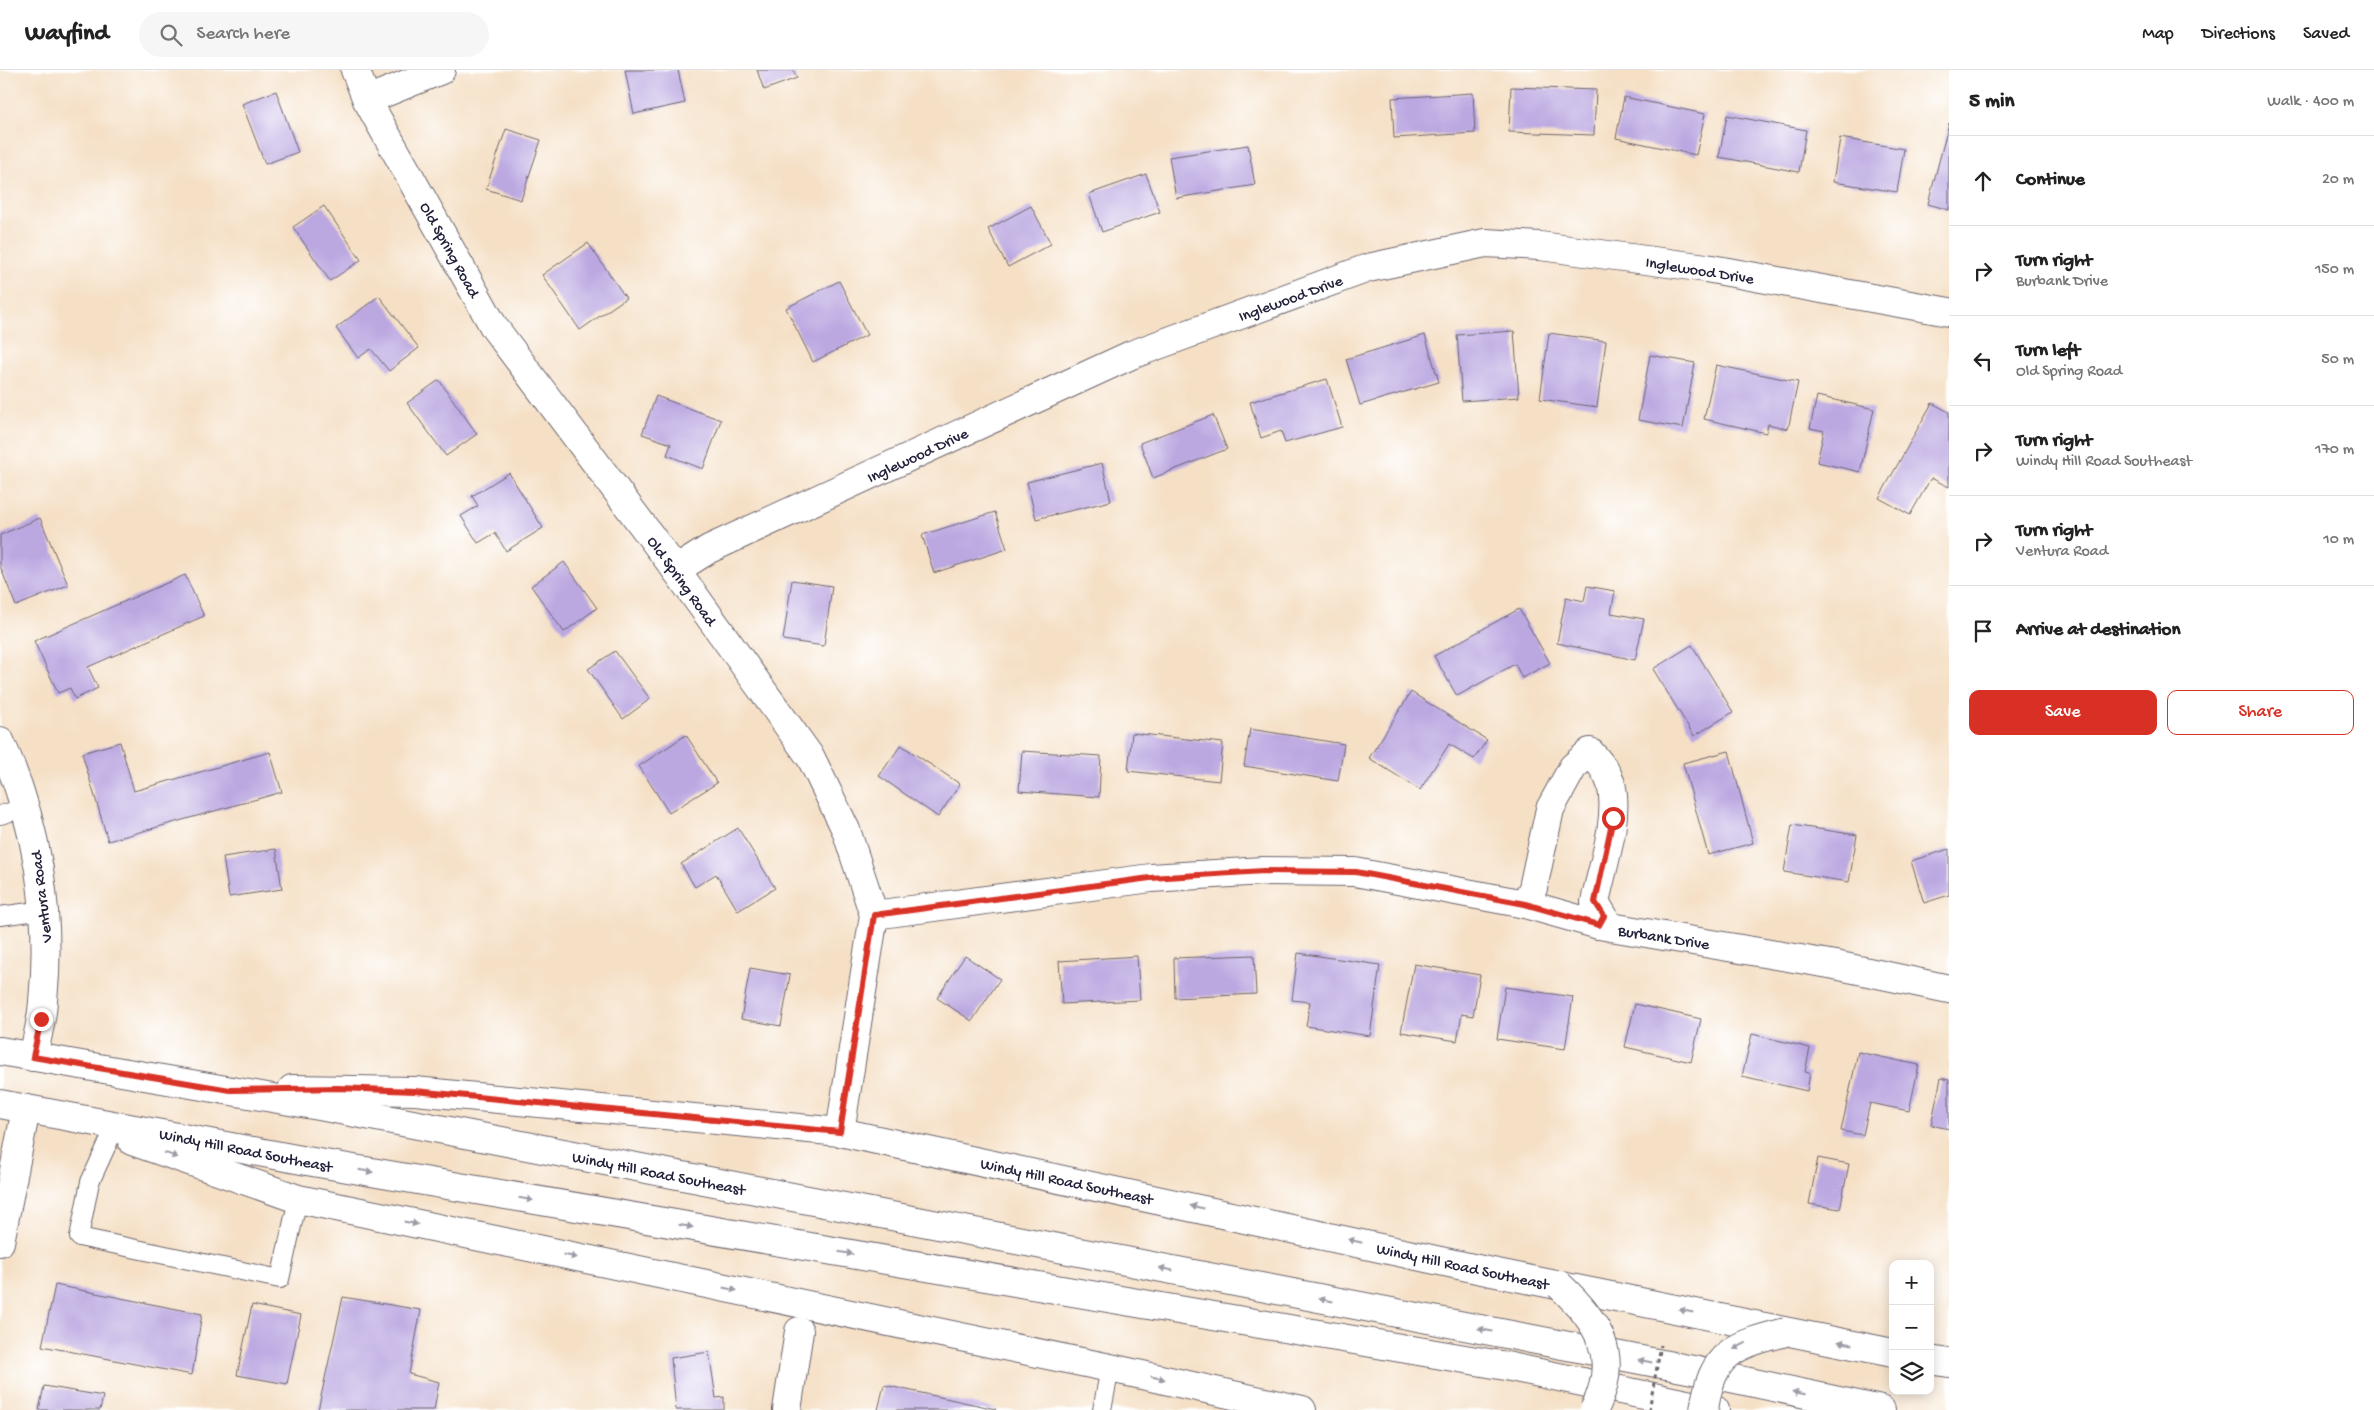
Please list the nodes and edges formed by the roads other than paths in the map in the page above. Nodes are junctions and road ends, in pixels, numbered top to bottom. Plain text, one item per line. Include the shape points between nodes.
1 (355, 70) edge
2 (442, 70) edge
3 (367, 100) junction
4 (1949, 312) edge
5 (676, 570) junction
6 (0, 741) edge
7 (12, 811) edge
8 (1525, 904) junction
9 (44, 910) junction
10 (874, 915) junction
11 (0, 916) edge
12 (1599, 925) junction
13 (1949, 989) edge
14 (0, 1050) edge
15 (33, 1057) junction
16 (230, 1090) junction
17 (13, 1106) edge
18 (77, 1119) junction
19 (840, 1132) junction
20 (112, 1134) junction
21 (298, 1199) junction
22 (0, 1242) edge
23 (1559, 1285) junction
24 (799, 1331) dead end
25 (1786, 1332) junction
26 (1889, 1352) edge
27 (1934, 1361) edge
28 (1949, 1364) edge
29 (1110, 1368) junction
30 (788, 1410) edge
31 (1102, 1410) edge
32 (1302, 1410) edge
33 (1594, 1410) edge
34 (1704, 1410) edge
35 (1715, 1410) edge
36 (1881, 1410) edge

1 - 3 street, Old Spring Road
2 - 3 street
3 - 5 street, Old Spring Road via 494,327
4 - 5 street, Inglewood Drive via 1706,268 1540,246 1485,243 1368,268 1131,355 709,550
5 - 10 street, Old Spring Road via 811,758 846,830
6 - 7 street, Ventura Road
7 - 9 street, Ventura Road via 37,855
8 - 10 street, Burbank Drive via 1356,872 1264,871 1150,878
8 - 12 street, Burbank Drive
8 - 12 street via 1533,888 1550,808 1573,767 1590,752 1602,764 1611,785 1613,818 1595,902 1604,916
9 - 11 lane
9 - 15 street, Ventura Road via 45,985
10 - 19 street, Old Spring Road
12 - 13 street, Burbank Drive via 1835,965
14 - 15 street, Windy Hill Road Southeast
15 - 16 street, Windy Hill Road Southeast
16 - 19 street, Windy Hill Road Southeast via 338,1088 415,1091
36 -> 16 street, Windy Hill Road Southeast via 1693,1370
17 - 18 street, Windy Hill Road Southeast
17 - 22 street
18 - 20 street, Windy Hill Road Southeast
18 -> 35 street, Windy Hill Road Southeast via 317,1163 1496,1364
23 -> 19 street, Windy Hill Road Southeast
20 -> 21 street, Windy Hill Road Southeast
20 - 21 lane via 90,1182 79,1237 280,1279
21 -> 29 street, Windy Hill Road Southeast
25 -> 23 street, Windy Hill Road Southeast
23 - 33 street, bridge via 1583,1308 1605,1350 1606,1381
24 - 30 street
26 -> 25 street, Windy Hill Road Southeast
25 -> 34 street, bridge via 1750,1341 1732,1350 1719,1362 1711,1378
27 - 28 street
29 - 31 lane
29 -> 32 street, Windy Hill Road Southeast

